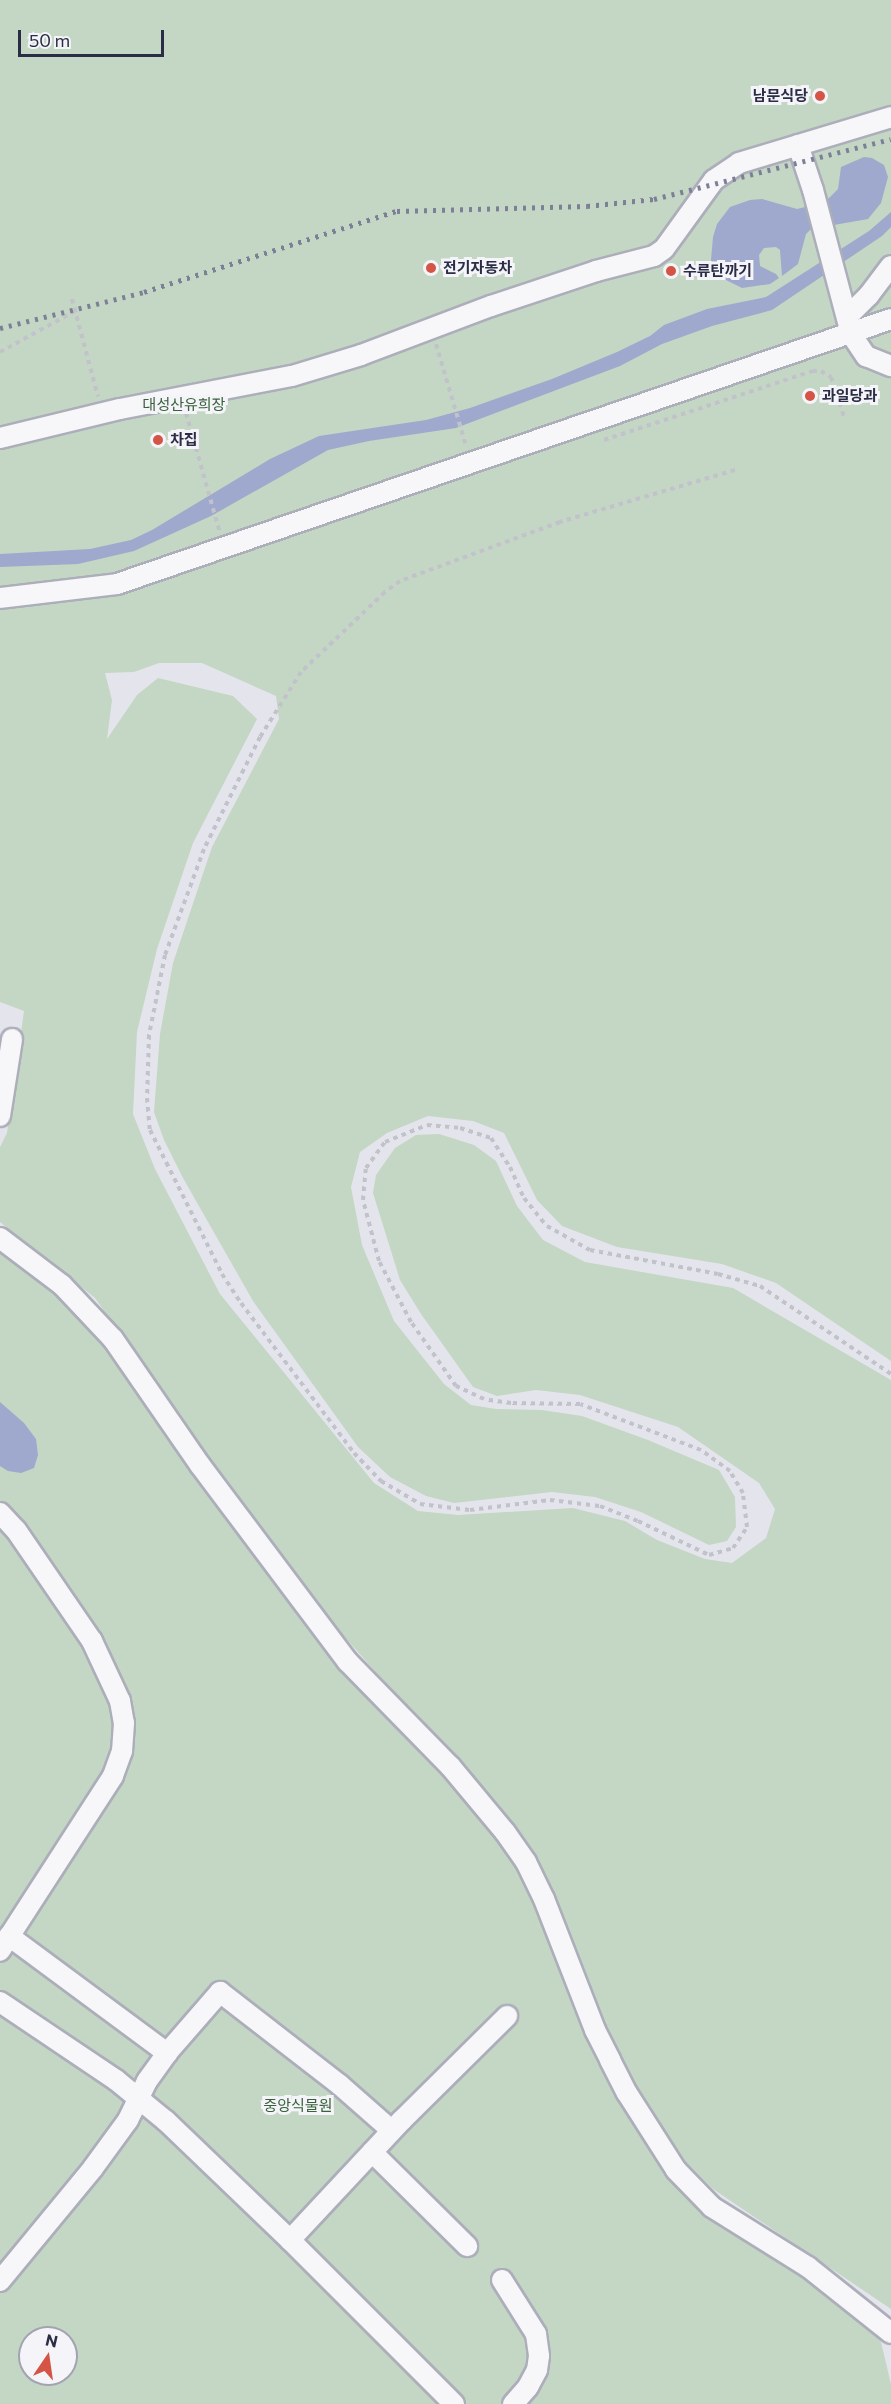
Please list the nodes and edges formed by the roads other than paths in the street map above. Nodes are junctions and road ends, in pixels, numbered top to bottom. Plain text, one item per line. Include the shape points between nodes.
1 (891, 117) edge
2 (798, 145) junction
3 (891, 266) edge
4 (891, 319) edge
5 (849, 326) junction
6 (891, 366) edge
7 (0, 438) edge
8 (0, 598) edge
9 (12, 1039) dead end
10 (0, 1116) edge
11 (0, 1238) edge
12 (0, 1513) edge
13 (5, 1943) edge
14 (0, 2002) edge
15 (507, 2016) dead end
16 (166, 2053) junction
17 (139, 2098) junction
18 (391, 2130) junction
19 (372, 2152) junction
20 (290, 2240) junction
21 (467, 2246) dead end
22 (502, 2280) dead end
23 (0, 2282) edge
24 (891, 2333) edge
25 (454, 2404) edge
26 (513, 2404) edge

1 - 2 street
2 - 5 street
2 - 7 street via 739,164 714,180 664,249 654,256 596,271 292,376 182,396
3 - 5 street
4 - 5 street
5 - 6 street via 866,356
5 - 8 street via 117,584
9 - 10 street
11 - 24 street via 62,1285 113,1339 200,1465 348,1662 450,1766 505,1832 526,1862 544,1899 610,2060 676,2170 712,2207 808,2266
12 - 13 street via 16,1530 92,1641 120,1701 124,1724 122,1751 113,1776
13 - 16 street
14 - 17 street
15 - 18 street
16 - 17 street
16 - 18 street via 220,1992
17 - 20 street
17 - 23 street via 93,2168
18 - 19 street
19 - 20 street
19 - 21 street
20 - 25 street
22 - 26 street via 536,2334 539,2356 528,2387

